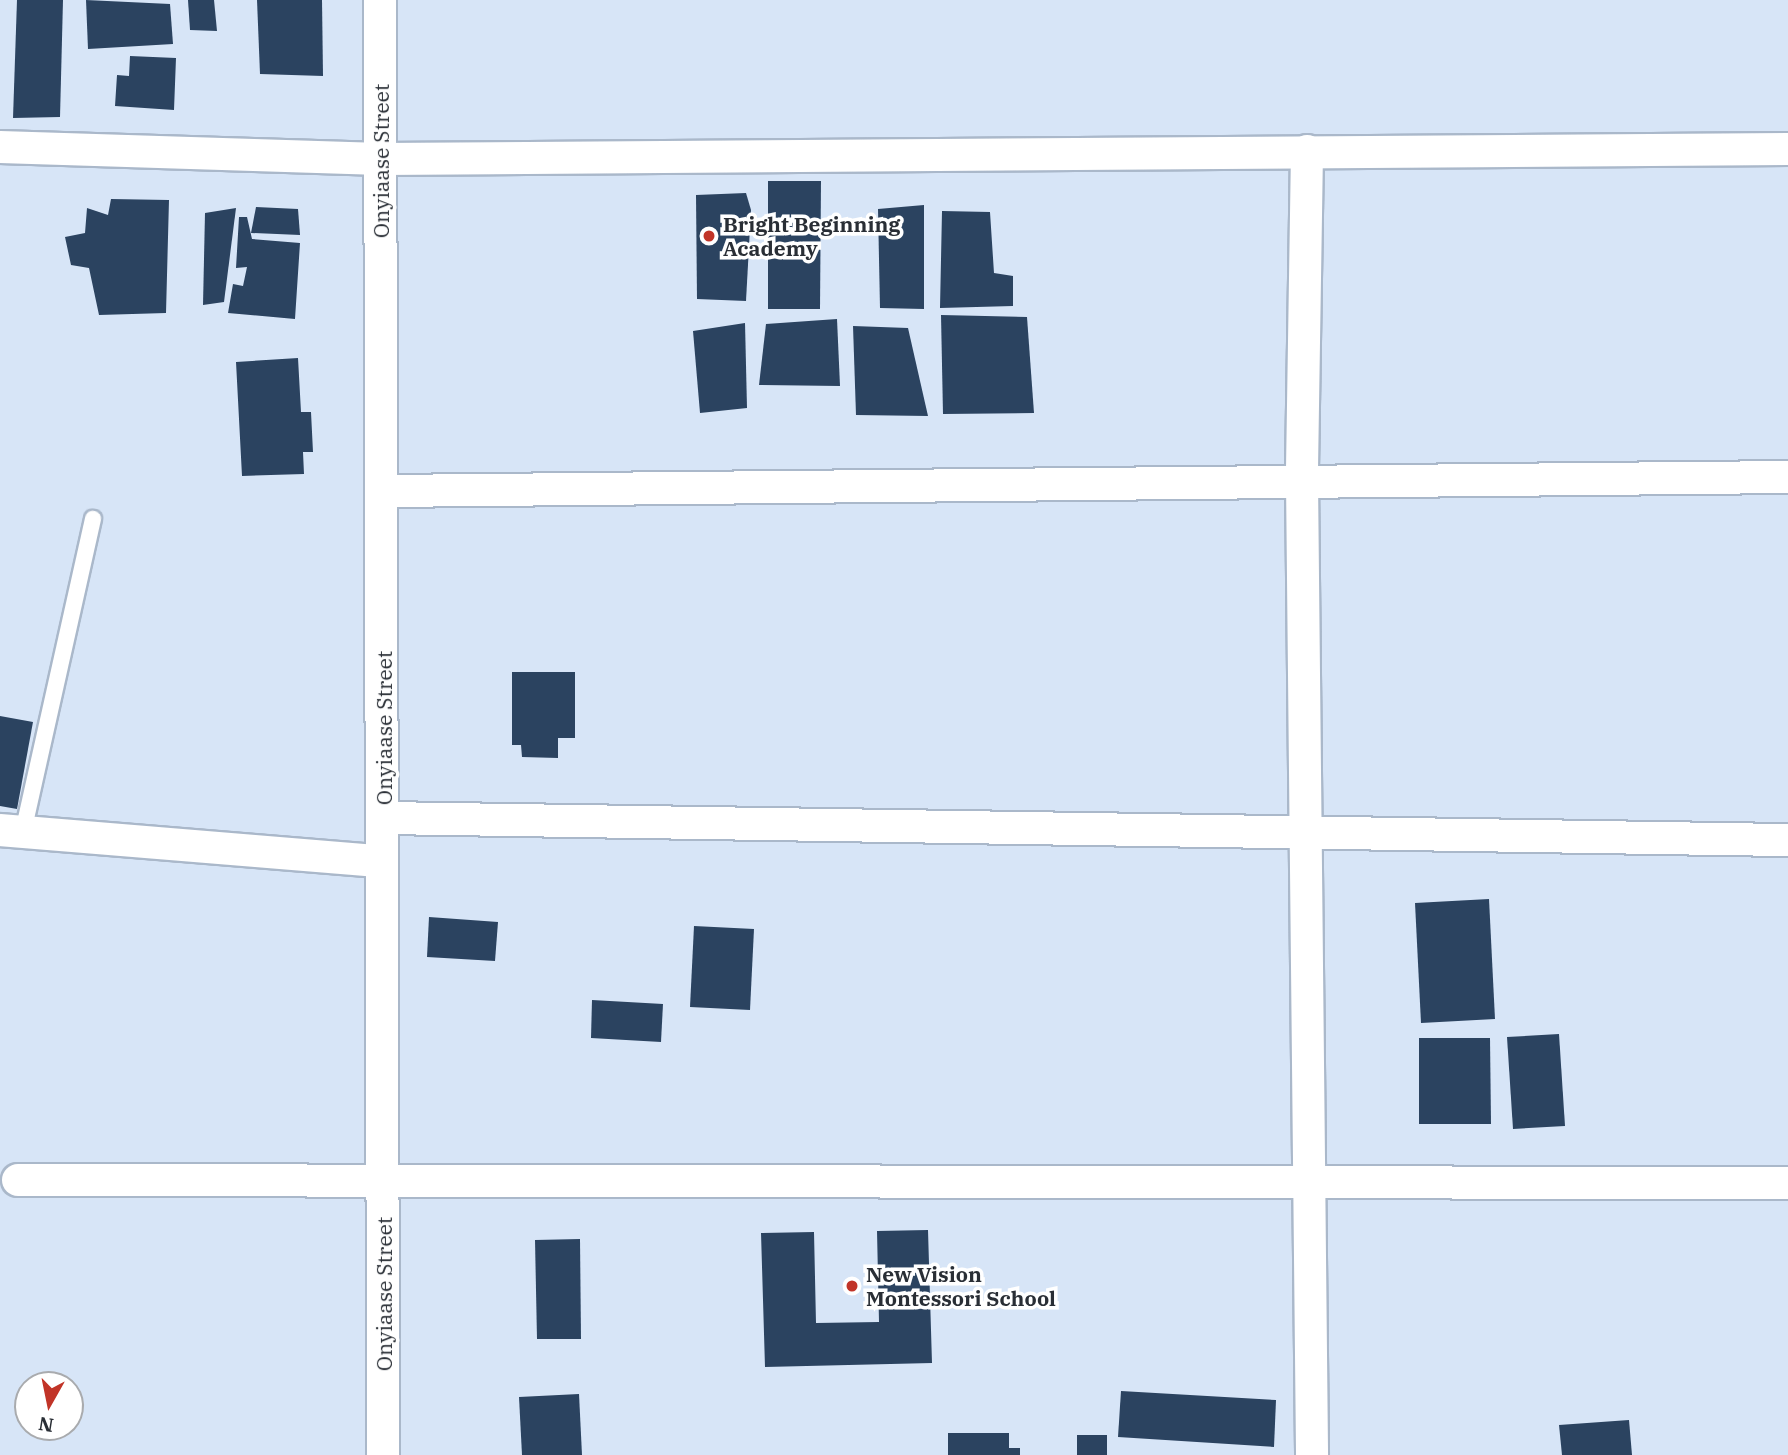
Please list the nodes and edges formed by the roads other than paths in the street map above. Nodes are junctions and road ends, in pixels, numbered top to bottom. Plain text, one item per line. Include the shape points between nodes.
1 (380, 0) edge
2 (0, 147) edge
3 (1788, 149) edge
4 (1307, 152) junction
5 (381, 159) junction
6 (1788, 477) edge
7 (1302, 481) junction
8 (383, 491) junction
9 (93, 519) dead end
10 (384, 818) junction
11 (1308, 829) junction
12 (12, 831) edge
13 (1788, 840) edge
14 (381, 861) junction
15 (384, 1178) junction
16 (18, 1180) dead end
17 (1313, 1180) junction
18 (1788, 1183) edge
19 (383, 1455) edge
20 (1312, 1455) edge

1 - 5 street, Onyiaase Street
2 - 5 street
3 - 4 street
4 - 5 street
4 - 7 street
5 - 8 street, Onyiaase Street
6 - 7 street
7 - 8 street
7 - 11 street
8 - 10 street, Onyiaase Street
9 - 12 lane
10 - 11 street
10 - 14 street, Onyiaase Street
11 - 13 street
11 - 17 street
12 - 14 street
14 - 15 street, Onyiaase Street
15 - 16 street
15 - 17 street
15 - 19 street, Onyiaase Street
17 - 18 street
17 - 20 street

